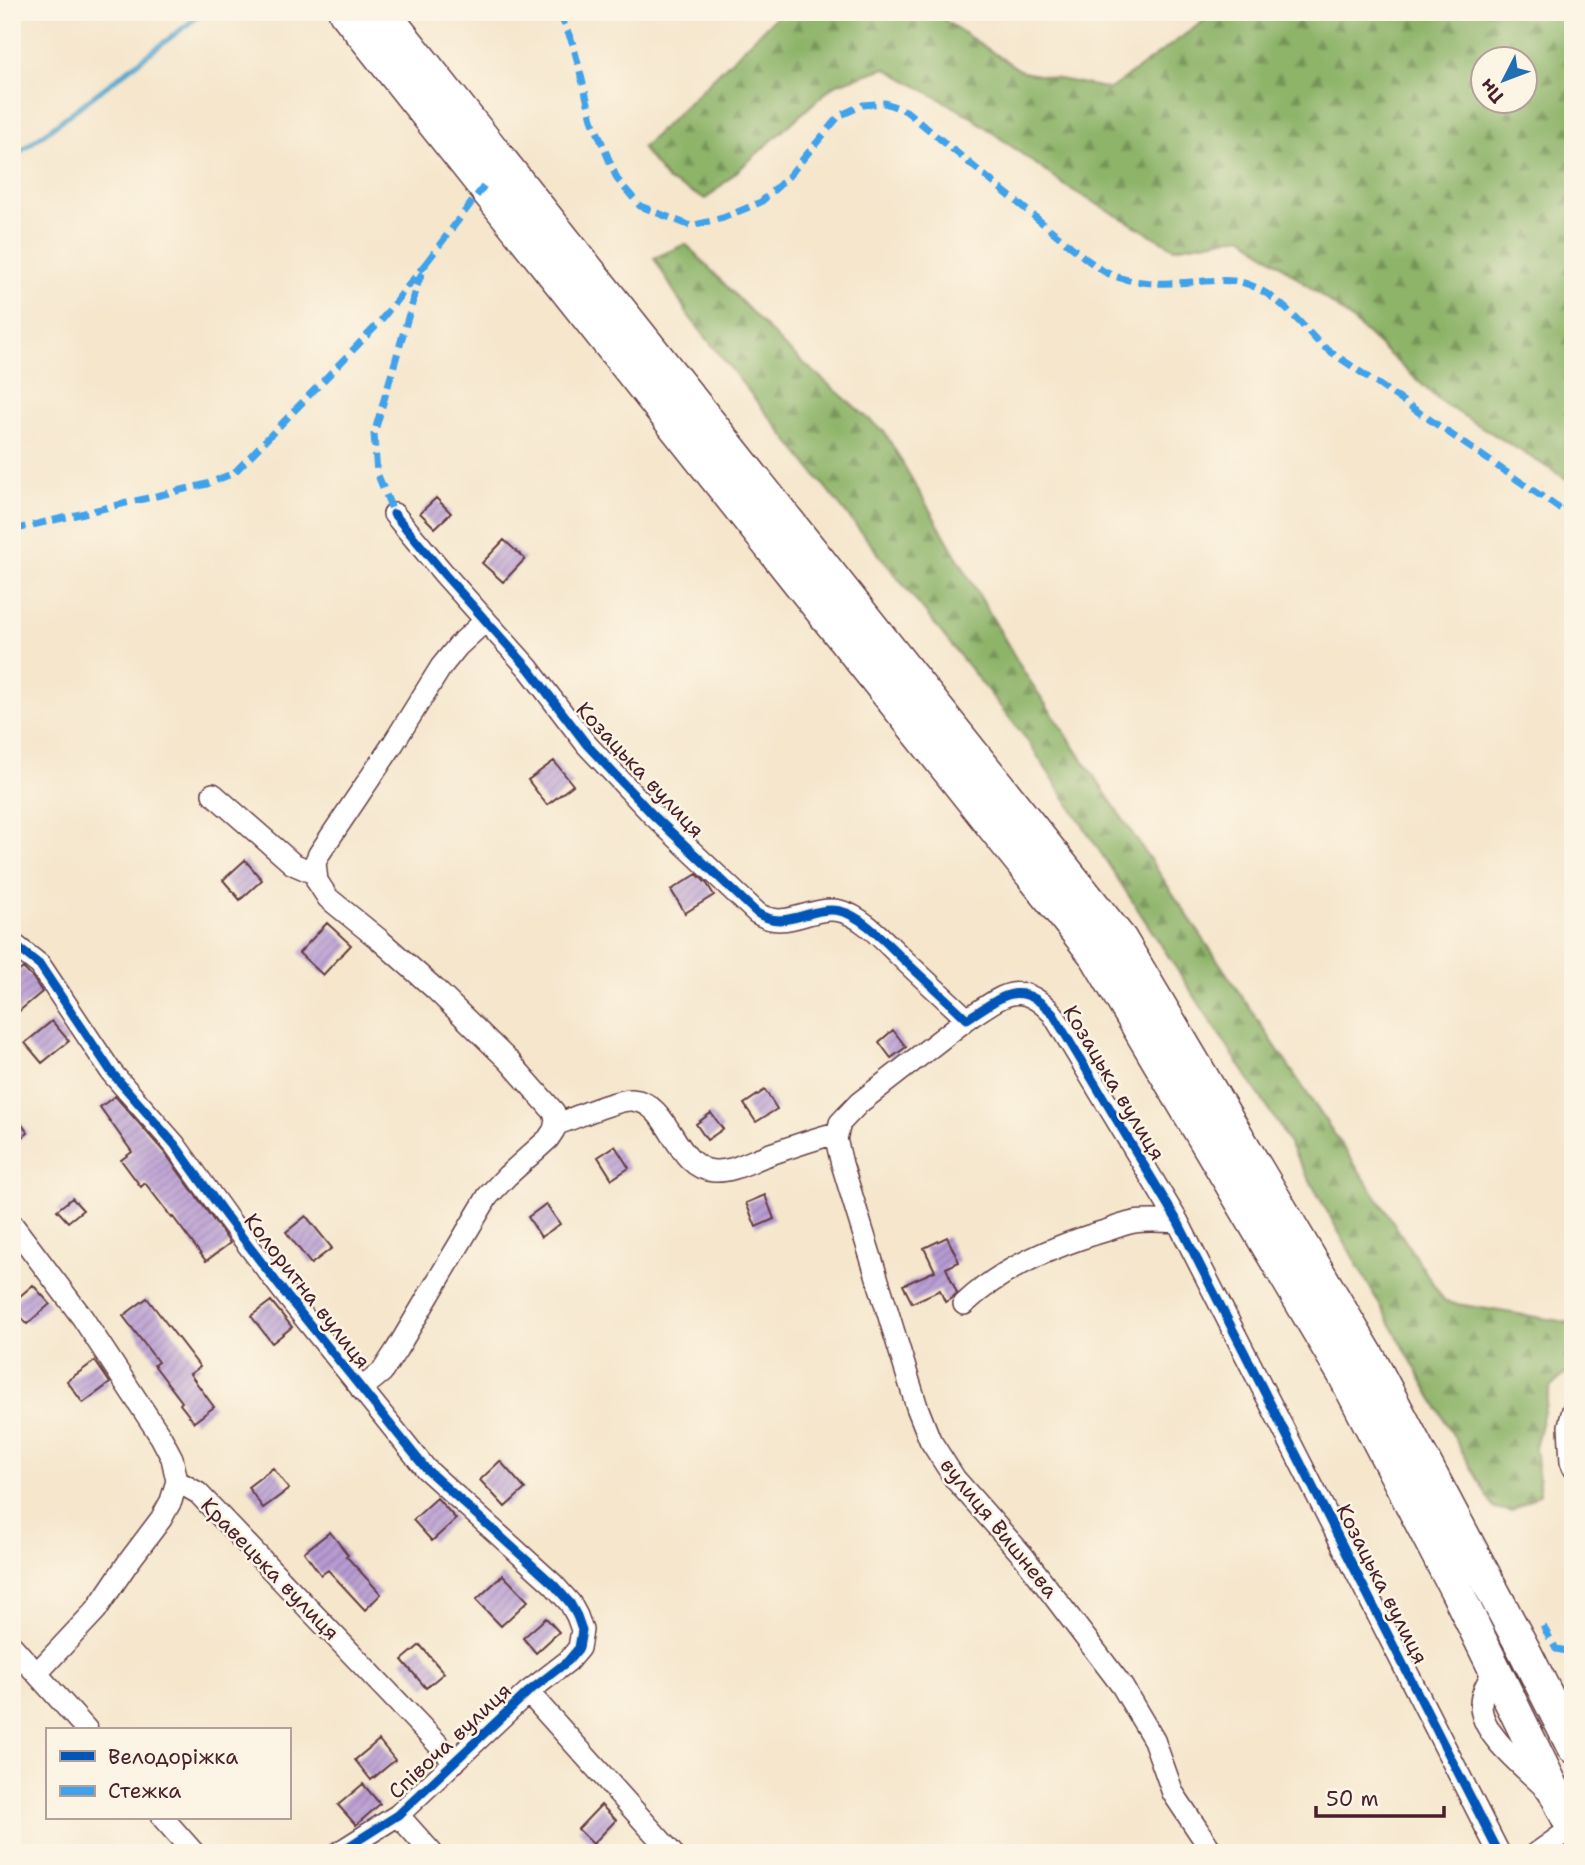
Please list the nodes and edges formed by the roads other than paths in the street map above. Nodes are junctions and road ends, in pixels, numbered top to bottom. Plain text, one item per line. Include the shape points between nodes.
1 (345, 12) edge
2 (383, 12) edge
3 (394, 514) dead end
4 (485, 621) junction
5 (214, 794) dead end
6 (316, 874) junction
7 (12, 943) edge
8 (967, 1019) junction
9 (555, 1125) junction
10 (837, 1133) junction
11 (1178, 1222) junction
12 (12, 1224) edge
13 (964, 1304) dead end
14 (361, 1389) junction
15 (1573, 1410) edge
16 (1573, 1467) edge
17 (177, 1481) junction
18 (12, 1646) edge
19 (579, 1647) joint
20 (37, 1673) junction
21 (527, 1692) junction
22 (85, 1728) edge
23 (1573, 1747) edge
24 (455, 1762) junction
25 (398, 1815) junction
26 (165, 1820) edge
27 (1568, 1820) edge
28 (194, 1853) edge
29 (338, 1853) edge
30 (432, 1853) edge
31 (672, 1853) edge
32 (1213, 1853) edge
33 (1499, 1853) edge
34 (1537, 1853) edge

1 - 27 highway via 1096,956 1343,1373
2 - 23 highway via 1121,940 1371,1361
3 - 4 street, Козацька вулиця
4 - 6 street via 441,667 318,854
4 - 8 street, Козацька вулиця via 596,755 757,913 777,921 818,911 850,914
5 - 6 street via 293,864
6 - 9 street via 328,898 436,989 510,1062 554,1112
7 - 14 street, Колоритна вулиця via 40,965 112,1073 176,1145
8 - 10 street, Козацька вулиця via 859,1104 840,1123
8 - 11 street, Козацька вулиця via 1009,993 1041,1000
9 - 10 street via 620,1102 643,1103 653,1109 696,1166 712,1171 729,1170
9 - 14 street via 548,1139 488,1196 382,1372
10 - 32 street, вулиця Вишнева via 846,1177 930,1440 955,1479 1024,1557 1122,1686 1154,1740 1173,1793
11 - 13 street via 1134,1222 1085,1236 1016,1266 981,1287
11 - 33 street, Козацька вулиця
12 - 17 street via 82,1317 161,1437
14 - 19 street, Колоритна вулиця via 426,1469 570,1603 582,1630
15 - 16 street via 1569,1426
17 - 20 street via 162,1518 96,1610
17 - 24 street, Кравецька вулиця via 198,1493
18 - 20 street
19 - 21 street, Співоча вулиця
20 - 22 street
21 - 24 street, Співоча вулиця
21 - 31 street
24 - 25 street, Співоча вулиця
25 - 29 street, Співоча вулиця
25 - 30 street
26 - 28 street
27 - 34 street

